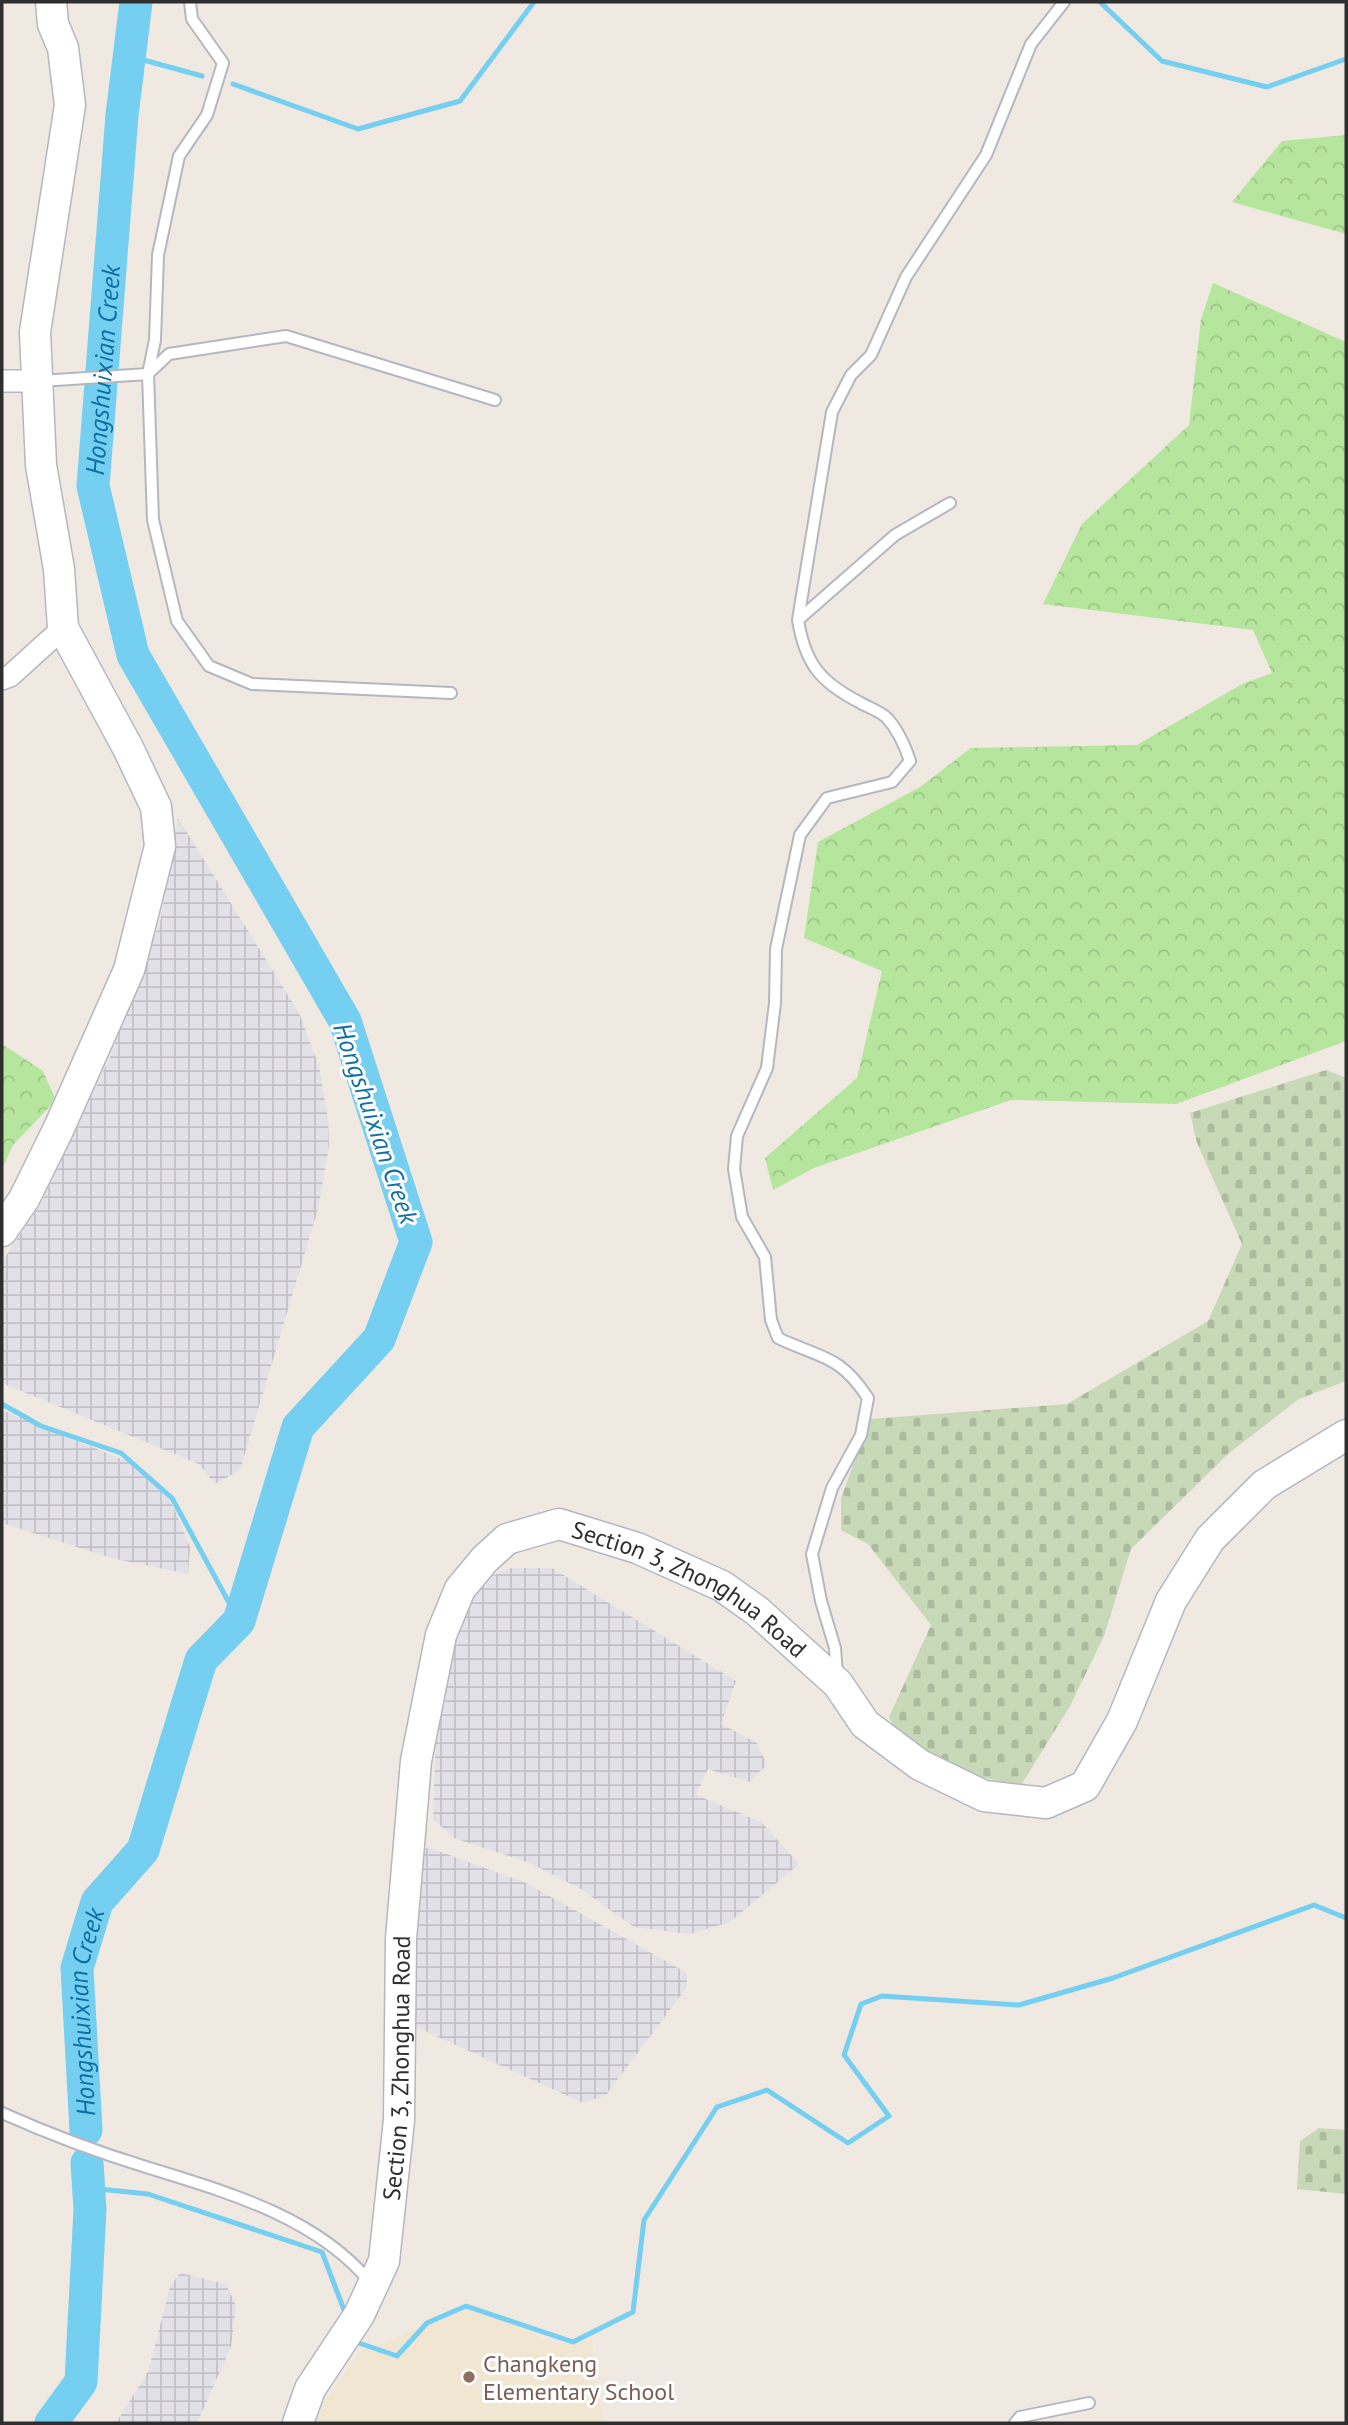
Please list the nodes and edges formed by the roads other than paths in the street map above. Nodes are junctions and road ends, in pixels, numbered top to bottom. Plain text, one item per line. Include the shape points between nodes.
1 (51, 2) edge
2 (190, 2) edge
3 (1065, 2) edge
4 (148, 374) junction
5 (2, 381) edge
6 (37, 381) junction
7 (495, 400) dead end
8 (950, 503) dead end
9 (798, 620) junction
10 (63, 628) junction
11 (2, 679) edge
12 (451, 693) dead end
13 (2, 1231) edge
14 (1346, 1435) edge
15 (838, 1684) junction
16 (2, 2113) edge
17 (374, 2287) junction
18 (1089, 2403) dead end
19 (298, 2423) edge
20 (1015, 2423) edge

1 - 6 main road via 70,105 34,332
2 - 4 lane via 192,19 223,63 206,115 179,156 159,255 156,340
3 - 9 lane via 1031,44 986,155 906,276 871,355 851,375 832,412
4 - 6 lane
4 - 7 lane via 169,355 286,336
4 - 12 lane via 153,520 177,621 209,666 252,684
5 - 6 street
6 - 10 main road via 41,465 52,520
8 - 9 lane via 895,535
9 - 15 lane via 802,647 812,667 840,693 886,717 910,761 892,782 827,798 800,835 776,949 767,1068 737,1136 734,1170 742,1217 765,1257 771,1320 778,1338 828,1356 852,1374 868,1398 861,1435 832,1488 813,1554 835,1648
10 - 11 street
10 - 13 main road via 156,807 160,846 129,970 60,1128
14 - 15 main road, Section 3, Zhonghua Road via 1264,1485 1210,1539 1171,1601 1122,1721 1085,1786 1046,1803 984,1796 920,1765 865,1724
15 - 17 main road, Section 3, Zhonghua Road via 722,1586 637,1548 559,1524 507,1539 460,1589 441,1635 416,1761 401,1939 399,2120 384,2261
16 - 17 lane via 228,2192 296,2224 348,2256
17 - 19 main road, Section 3, Zhonghua Road via 310,2389
18 - 20 lane via 1020,2417

